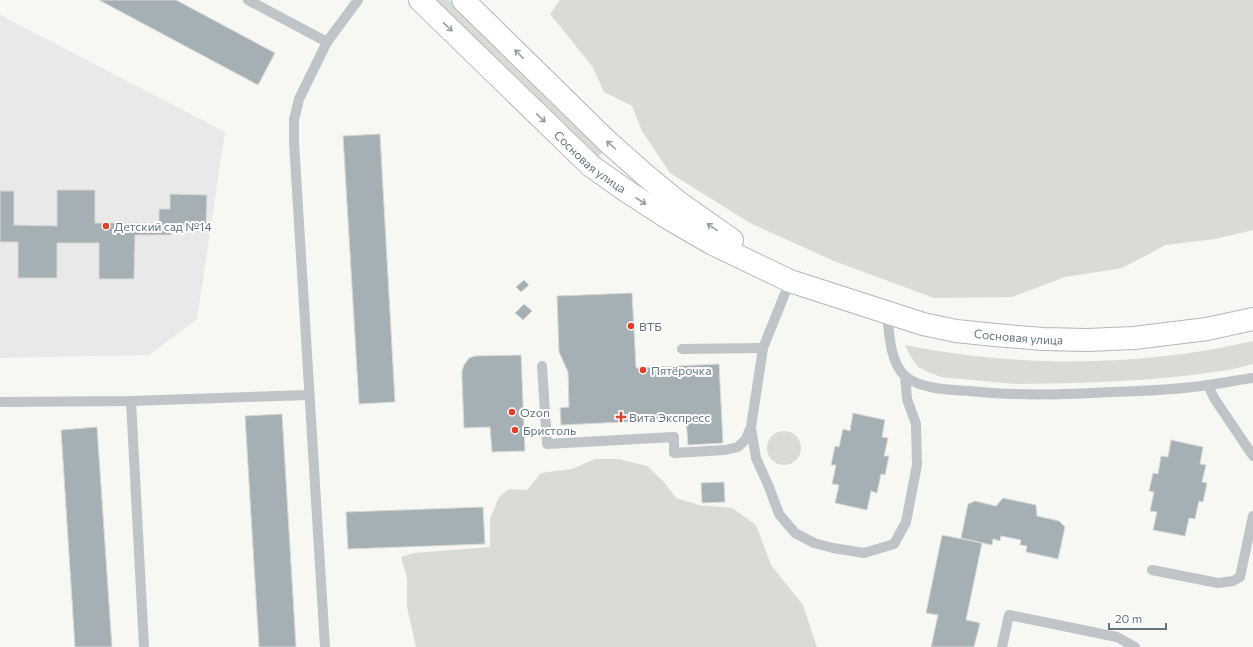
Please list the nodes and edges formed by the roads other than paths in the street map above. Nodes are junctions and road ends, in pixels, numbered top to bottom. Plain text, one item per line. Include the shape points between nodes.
1 (248, 0) edge
2 (358, 0) edge
3 (463, 0) edge
4 (424, 1) edge
5 (326, 42) junction
6 (790, 281) junction
7 (887, 313) junction
8 (1253, 319) edge
9 (763, 348) junction
10 (682, 350) dead end
11 (542, 366) dead end
12 (905, 376) junction
13 (1253, 378) edge
14 (1208, 385) junction
15 (309, 395) junction
16 (131, 401) junction
17 (0, 402) edge
18 (751, 427) junction
19 (1253, 456) edge
20 (1253, 516) edge
21 (1152, 570) dead end
22 (144, 647) edge
23 (325, 647) edge
24 (1002, 647) edge
25 (1135, 647) edge

1 - 5 lane
2 - 5 lane
6 -> 3 street, Сосновая улица via 678,202 644,174
4 -> 6 street, Сосновая улица via 591,166 713,244
5 - 15 lane via 299,99 294,120
6 - 7 street, Сосновая улица
6 - 9 lane
7 - 8 street, Сосновая улица via 956,331 995,336 1087,340 1134,338
7 - 12 lane via 897,367
9 - 10 lane
9 - 18 lane
11 - 18 lane via 547,444 674,437 674,453 725,450 738,447 746,439
12 - 14 lane via 914,382 929,386 999,394 1077,394
12 - 18 lane via 907,399 916,424 917,466 906,522 894,544 864,553 814,543 795,533 779,514 756,458
13 - 14 lane
14 - 19 lane
15 - 16 lane
15 - 23 lane
16 - 17 lane
16 - 22 lane
20 - 21 lane via 1240,577 1233,582 1218,583
24 - 25 lane via 1009,615 1117,637

